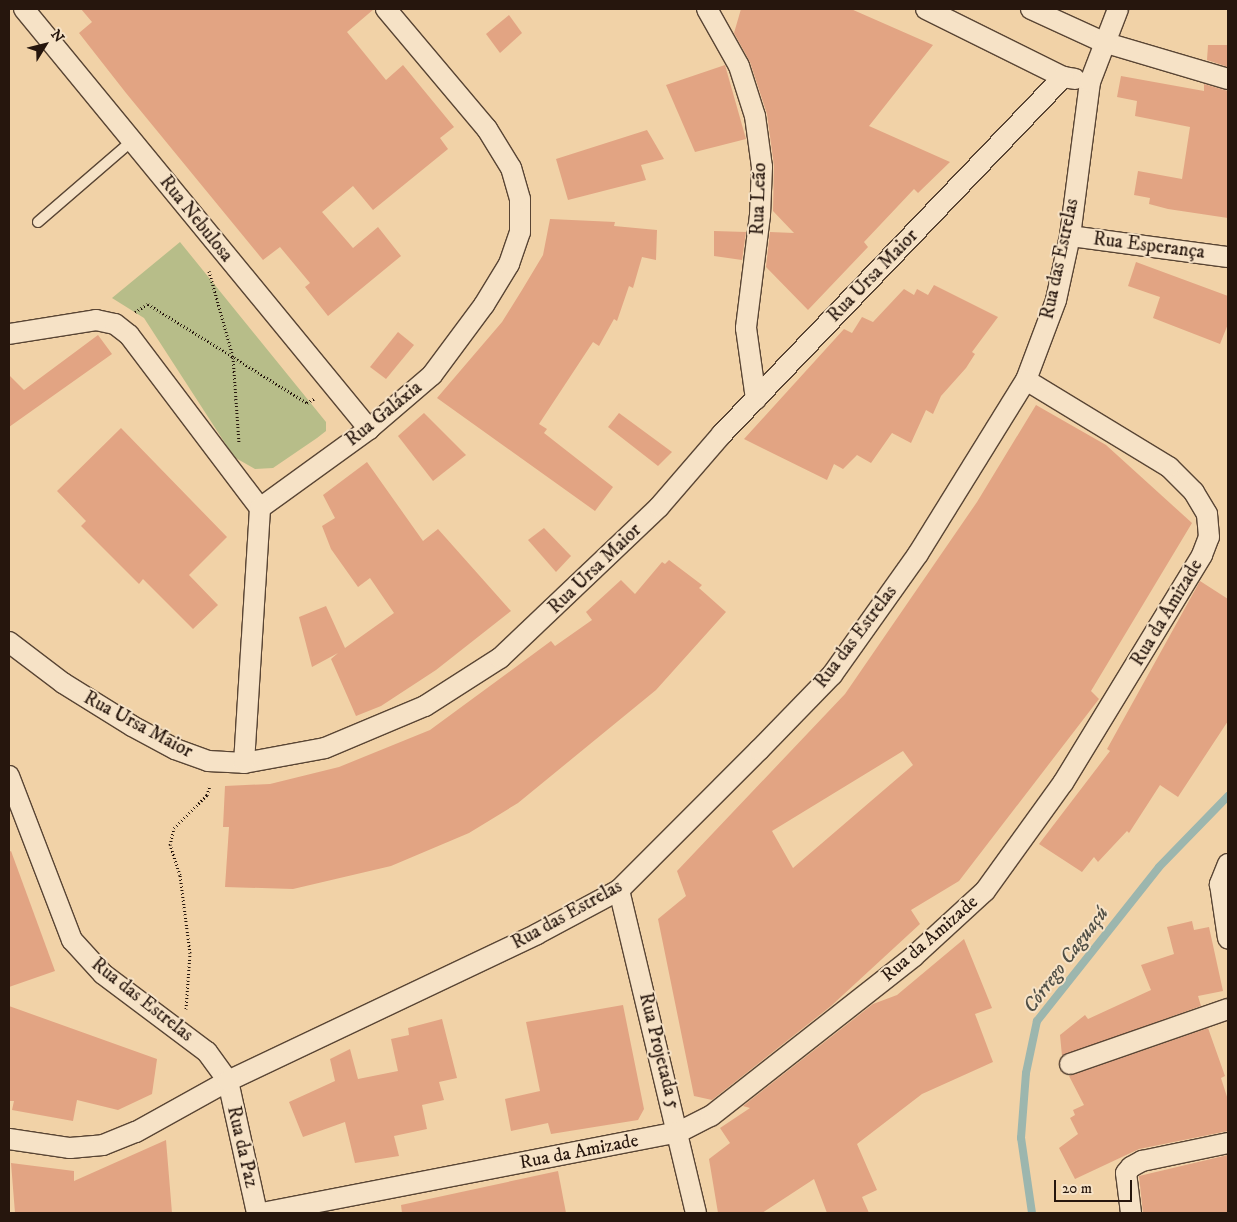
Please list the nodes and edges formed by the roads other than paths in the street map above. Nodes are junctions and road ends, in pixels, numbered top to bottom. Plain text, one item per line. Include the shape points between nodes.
1 (24, 9) edge
2 (386, 9) edge
3 (707, 9) edge
4 (926, 9) edge
5 (1031, 9) edge
6 (1118, 9) edge
7 (1103, 42) junction
8 (1063, 77) junction
9 (1228, 79) edge
10 (1090, 82) junction
11 (132, 141) junction
12 (38, 222) dead end
13 (1070, 236) junction
14 (1228, 257) edge
15 (9, 334) edge
16 (1026, 380) junction
17 (756, 399) junction
18 (369, 429) junction
19 (260, 508) junction
20 (9, 642) edge
21 (244, 763) junction
22 (9, 776) edge
23 (1228, 864) edge
24 (619, 890) junction
25 (1228, 938) edge
26 (1228, 1009) edge
27 (1070, 1064) dead end
28 (228, 1081) junction
29 (679, 1132) junction
30 (9, 1139) edge
31 (1228, 1143) edge
32 (257, 1213) edge
33 (262, 1213) edge
34 (696, 1213) edge
35 (1131, 1213) edge

1 - 11 street, Rua Nebulosa
2 - 18 street, Rua Galáxia via 487,129 511,168 520,199 520,232 509,264 484,305 432,375
3 - 17 street, Rua Leão via 739,66 755,116 762,166 760,215 746,328
4 - 8 street
5 - 7 street
6 - 7 street, Rua das Estrelas
7 - 9 street
7 - 10 street, Rua das Estrelas
8 - 10 street
8 - 17 street, Rua Ursa Maior
10 - 13 street, Rua das Estrelas
11 - 12 lane
11 - 18 street, Rua Nebulosa
13 - 14 street, Rua Esperança
13 - 16 street, Rua das Estrelas via 1056,300
15 - 19 street via 96,320 116,324 128,335
16 - 24 street, Rua das Estrelas via 918,554 832,675
16 - 29 street, Rua da Amizade via 1169,467 1194,492 1207,514 1209,537 1202,555 1063,783 985,891 914,956 750,1086 711,1116
17 - 21 street, Rua Ursa Maior via 659,507 500,658 425,706 377,729 325,748
18 - 19 street, Rua Galáxia
19 - 21 street
20 - 21 street, Rua Ursa Maior via 62,683 175,750 208,762
22 - 28 street, Rua das Estrelas via 72,940 103,974 207,1052
23 - 25 street via 1220,884
24 - 28 street, Rua das Estrelas via 537,934
24 - 29 street, Rua Projetada 5
26 - 27 street
28 - 30 street, Rua das Estrelas via 136,1132 103,1145 70,1148
28 - 32 street, Rua da Paz
29 - 33 street, Rua da Amizade
29 - 34 street, Rua Projetada 5
31 - 35 street via 1142,1161 1131,1167 1126,1173

